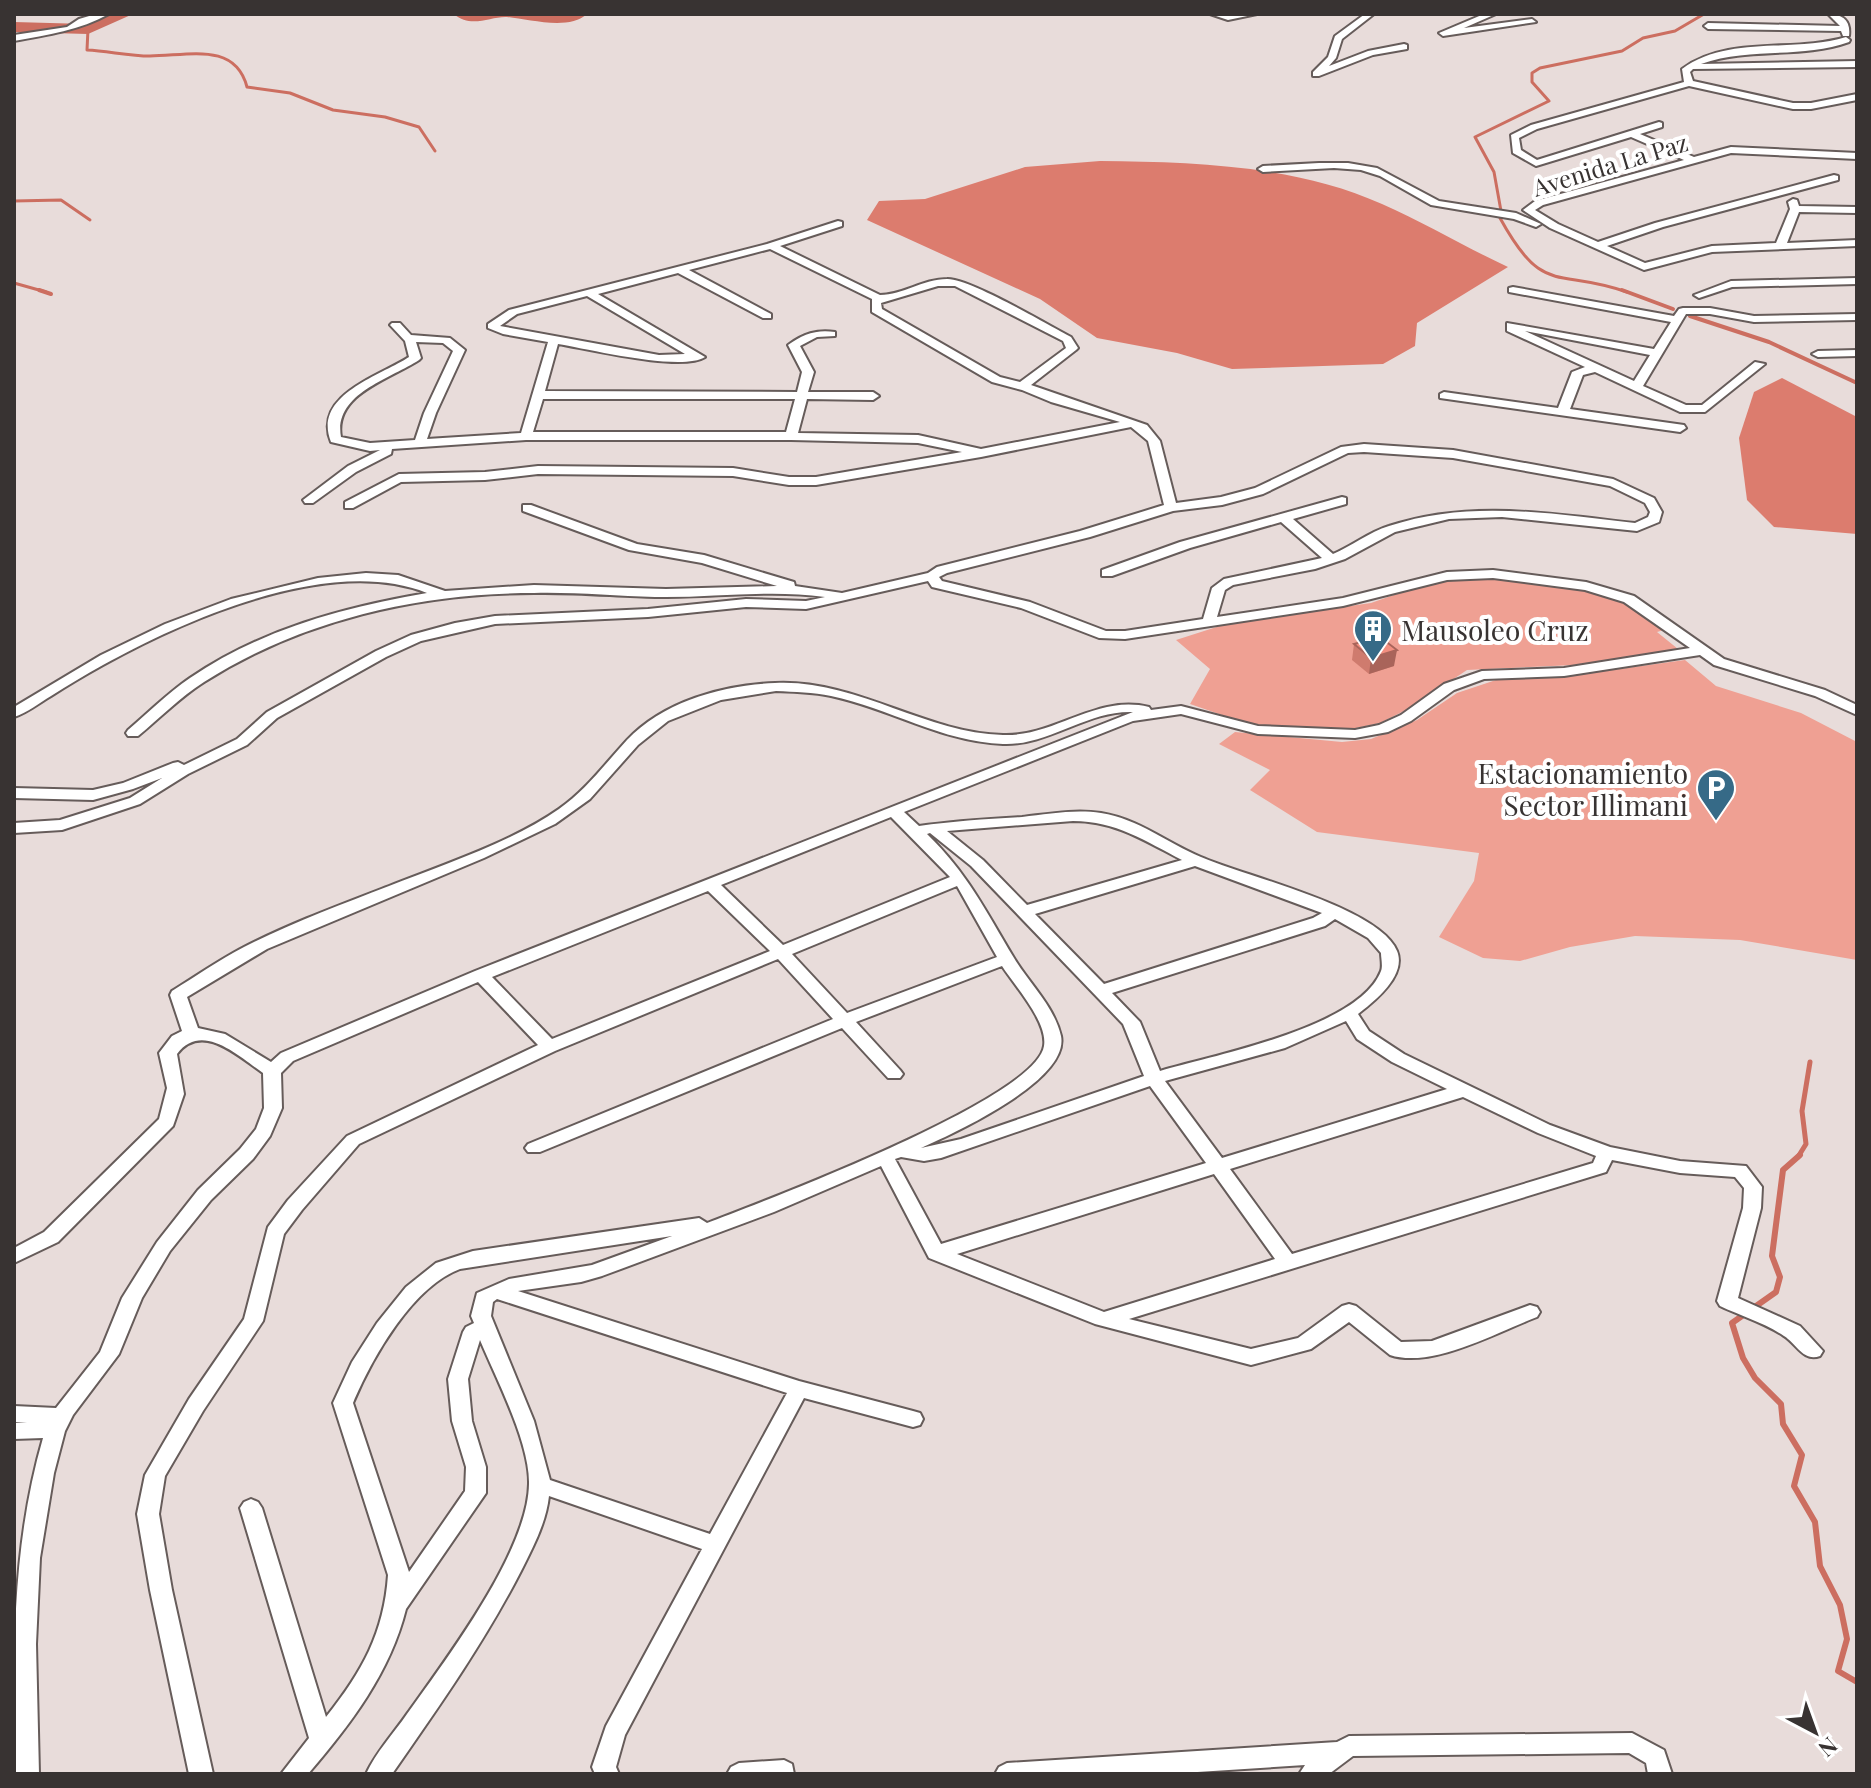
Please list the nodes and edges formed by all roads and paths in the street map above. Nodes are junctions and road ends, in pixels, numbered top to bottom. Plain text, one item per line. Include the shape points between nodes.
1 (105, 14) edge
2 (1214, 14) edge
3 (1253, 14) edge
4 (1370, 14) edge
5 (1492, 14) edge
6 (1832, 14) edge
7 (1854, 20) dead end
8 (1532, 22) dead end
9 (1708, 26) dead end
10 (1848, 32) edge
11 (14, 38) edge
12 (1404, 47) dead end
13 (1857, 64) edge
14 (1689, 66) junction
15 (1689, 83) junction
16 (1857, 97) edge
17 (1659, 125) dead end
18 (1632, 134) junction
19 (1857, 156) edge
20 (1693, 160) junction
21 (1263, 169) dead end
22 (1834, 178) dead end
23 (1785, 192) junction
24 (1795, 209) junction
25 (1857, 210) edge
26 (838, 224) dead end
27 (1781, 244) junction
28 (1857, 244) edge
29 (771, 246) junction
30 (1598, 246) junction
31 (1636, 265) junction
32 (680, 270) junction
33 (1857, 281) edge
34 (1513, 290) dead end
35 (589, 293) junction
36 (1699, 295) dead end
37 (884, 298) junction
38 (767, 316) dead end
39 (1857, 317) edge
40 (1677, 320) junction
41 (396, 325) dead end
42 (831, 334) dead end
43 (408, 338) junction
44 (554, 340) junction
45 (1657, 353) junction
46 (1857, 353) edge
47 (1818, 354) dead end
48 (1759, 364) dead end
49 (1594, 369) junction
50 (1026, 387) junction
51 (1636, 387) junction
52 (537, 395) junction
53 (801, 396) junction
54 (873, 396) dead end
55 (1444, 396) dead end
56 (1563, 411) junction
57 (1131, 423) junction
58 (1680, 428) dead end
59 (526, 436) junction
60 (791, 436) junction
61 (421, 443) junction
62 (400, 447) junction
63 (981, 453) junction
64 (309, 500) dead end
65 (1342, 501) dead end
66 (349, 505) dead end
67 (1171, 507) junction
68 (527, 508) dead end
69 (1284, 518) junction
70 (1331, 559) junction
71 (1107, 573) dead end
72 (932, 576) junction
73 (814, 592) junction
74 (445, 595) junction
75 (849, 597) junction
76 (1209, 621) junction
77 (1701, 651) junction
78 (1857, 711) edge
79 (14, 713) edge
80 (1149, 714) junction
81 (133, 733) dead end
82 (222, 753) junction
83 (14, 793) edge
84 (894, 812) junction
85 (14, 828) edge
86 (924, 830) junction
87 (1195, 861) junction
88 (960, 879) junction
89 (710, 884) junction
90 (1023, 912) junction
91 (1335, 912) junction
92 (781, 952) junction
93 (1006, 959) junction
94 (481, 975) junction
95 (1099, 991) junction
96 (1349, 1013) junction
97 (847, 1021) junction
98 (191, 1033) junction
99 (549, 1047) junction
100 (272, 1071) junction
101 (894, 1074) dead end
102 (1154, 1079) junction
103 (1462, 1091) junction
104 (534, 1148) dead end
105 (1607, 1153) junction
106 (895, 1155) junction
107 (1217, 1168) junction
108 (732, 1219) junction
109 (936, 1253) junction
110 (14, 1256) edge
111 (1289, 1264) junction
112 (493, 1291) junction
113 (1530, 1312) dead end
114 (1102, 1319) junction
115 (485, 1326) junction
116 (1813, 1351) dead end
117 (799, 1389) junction
118 (14, 1414) edge
119 (913, 1419) dead end
120 (59, 1423) junction
121 (14, 1431) edge
122 (541, 1485) junction
123 (251, 1508) dead end
124 (715, 1545) junction
125 (400, 1602) junction
126 (322, 1741) junction
127 (1341, 1752) junction
128 (784, 1771) dead end
129 (1072, 1772) edge
130 (27, 1774) edge
131 (201, 1774) edge
132 (293, 1774) edge
133 (378, 1774) edge
134 (607, 1774) edge
135 (739, 1774) edge
136 (1007, 1774) edge
137 (1311, 1774) edge
138 (1660, 1774) edge

1 - 11 street via 70,29
2 - 3 street
4 - 12 street via 1338,38 1332,58 1316,74
5 - 8 street via 1443,33
6 - 10 street
7 - 10 street
9 - 10 street
10 - 14 street via 1830,46 1716,57
13 - 14 street
14 - 15 street
15 - 16 street via 1799,106
15 - 18 street via 1514,137 1516,151 1536,163
17 - 18 street
18 - 20 street
19 - 20 street, Avenida La Paz via 1742,149
20 - 30 street, Avenida La Paz via 1528,210
21 - 31 street via 1371,169 1403,182 1422,200 1518,216 1617,264
22 - 23 street
23 - 24 street
23 - 30 street
24 - 25 street
24 - 27 street
26 - 29 street
27 - 28 street
27 - 31 street via 1712,249 1658,266
29 - 32 street
29 - 37 street
30 - 31 street, Avenida La Paz
32 - 35 street
32 - 38 street
33 - 36 street via 1731,284
34 - 40 street
35 - 44 street via 513,312 492,326
35 - 44 street via 699,357 659,358
37 - 50 street via 876,301 876,310 996,380
37 - 50 street via 951,281 1071,342 1067,354 1031,376
39 - 40 street via 1754,319 1692,310 1683,311
40 - 45 street
41 - 43 street
42 - 53 street via 815,334 794,345 808,372
43 - 61 street via 446,340 459,350 420,432
43 - 62 street via 415,358 341,403 332,430 335,439 353,445
44 - 52 street
45 - 49 street via 1510,327
45 - 51 street
46 - 47 street
48 - 51 street via 1705,408 1695,410
49 - 51 street
49 - 56 street via 1578,372
50 - 57 street
52 - 53 street
52 - 59 street
53 - 54 street
53 - 60 street
55 - 56 street
56 - 58 street
57 - 63 street
57 - 67 street via 1154,438
59 - 60 street
59 - 61 street
60 - 63 street via 918,439
61 - 62 street
62 - 64 street via 372,456
63 - 66 street via 816,481 733,472 538,470 399,478
65 - 69 street
67 - 70 street via 1259,491 1345,450 1364,448 1453,454 1613,483 1650,501 1656,512 1654,519 1637,527 1502,513 1449,515 1391,529
67 - 72 street
68 - 73 street via 634,547 704,559
69 - 70 street
69 - 71 street
70 - 76 street via 1223,585
72 - 75 street
72 - 76 street via 937,584 1025,605 1104,635
73 - 74 street via 516,589
73 - 75 street
74 - 79 street via 398,579 353,578 245,599 178,621 110,653
74 - 81 street via 347,614 252,650 199,678
75 - 82 street via 806,605 746,603 460,626 381,654 272,715
76 - 77 street via 1343,602 1447,576 1493,574 1586,586 1629,599
77 - 78 street
77 - 80 street via 1564,672 1482,675 1449,687 1383,729 1355,734 1258,730 1181,710
80 - 84 street via 1130,717
80 - 98 street via 1121,708 1007,740 969,735 877,704 801,687 708,698 645,731 600,781 553,819 259,945 178,995
82 - 83 street via 111,792
82 - 85 street via 120,806 62,825
84 - 86 street
84 - 89 street
86 - 87 street via 1104,818
86 - 88 street
86 - 90 street via 977,863
87 - 90 street
87 - 91 street
88 - 92 street
88 - 93 street
89 - 92 street
89 - 94 street
90 - 95 street
91 - 95 street via 1319,922
91 - 96 street via 1382,941 1393,958 1371,994
92 - 97 street
92 - 99 street
93 - 97 street
93 - 106 street via 1036,1000 1054,1048 1050,1061 1013,1089
94 - 99 street
94 - 100 street via 313,1044
95 - 102 street via 1131,1022
96 - 102 street via 1271,1045
96 - 103 street via 1363,1035
97 - 101 street
97 - 104 street
98 - 100 street via 218,1036
98 - 110 street via 168,1053 178,1098 167,1122 51,1237
99 - 131 street via 353,1140 275,1232 253,1321 155,1475 148,1514
100 - 120 street via 272,1116 259,1139 197,1203 158,1254 134,1293 106,1359 73,1394
102 - 106 street via 941,1152
102 - 107 street
103 - 105 street
103 - 107 street
105 - 111 street via 1600,1167
105 - 116 street via 1680,1167 1732,1169 1748,1177 1752,1208 1727,1301 1793,1331
106 - 108 street
106 - 109 street
107 - 109 street
107 - 111 street
108 - 112 street via 590,1272
108 - 125 street via 473,1258 443,1268 410,1294 351,1381 343,1403 399,1575
109 - 114 street
111 - 114 street
112 - 115 street via 482,1304
112 - 117 street
113 - 114 street via 1433,1349 1397,1350 1349,1311 1304,1344 1251,1357
115 - 122 street
115 - 125 street via 473,1332 458,1379 462,1421 476,1467 475,1493
117 - 119 street
117 - 124 street
118 - 120 street
120 - 121 street
120 - 130 street via 31,1535 24,1599
122 - 124 street
122 - 133 street via 537,1508 479,1627
123 - 126 street
124 - 134 street via 614,1733 604,1767
125 - 126 street via 393,1627 356,1694
126 - 132 street
127 - 129 street
127 - 137 street
127 - 138 street via 1349,1746 1632,1743 1656,1757
128 - 135 street
129 - 136 street

